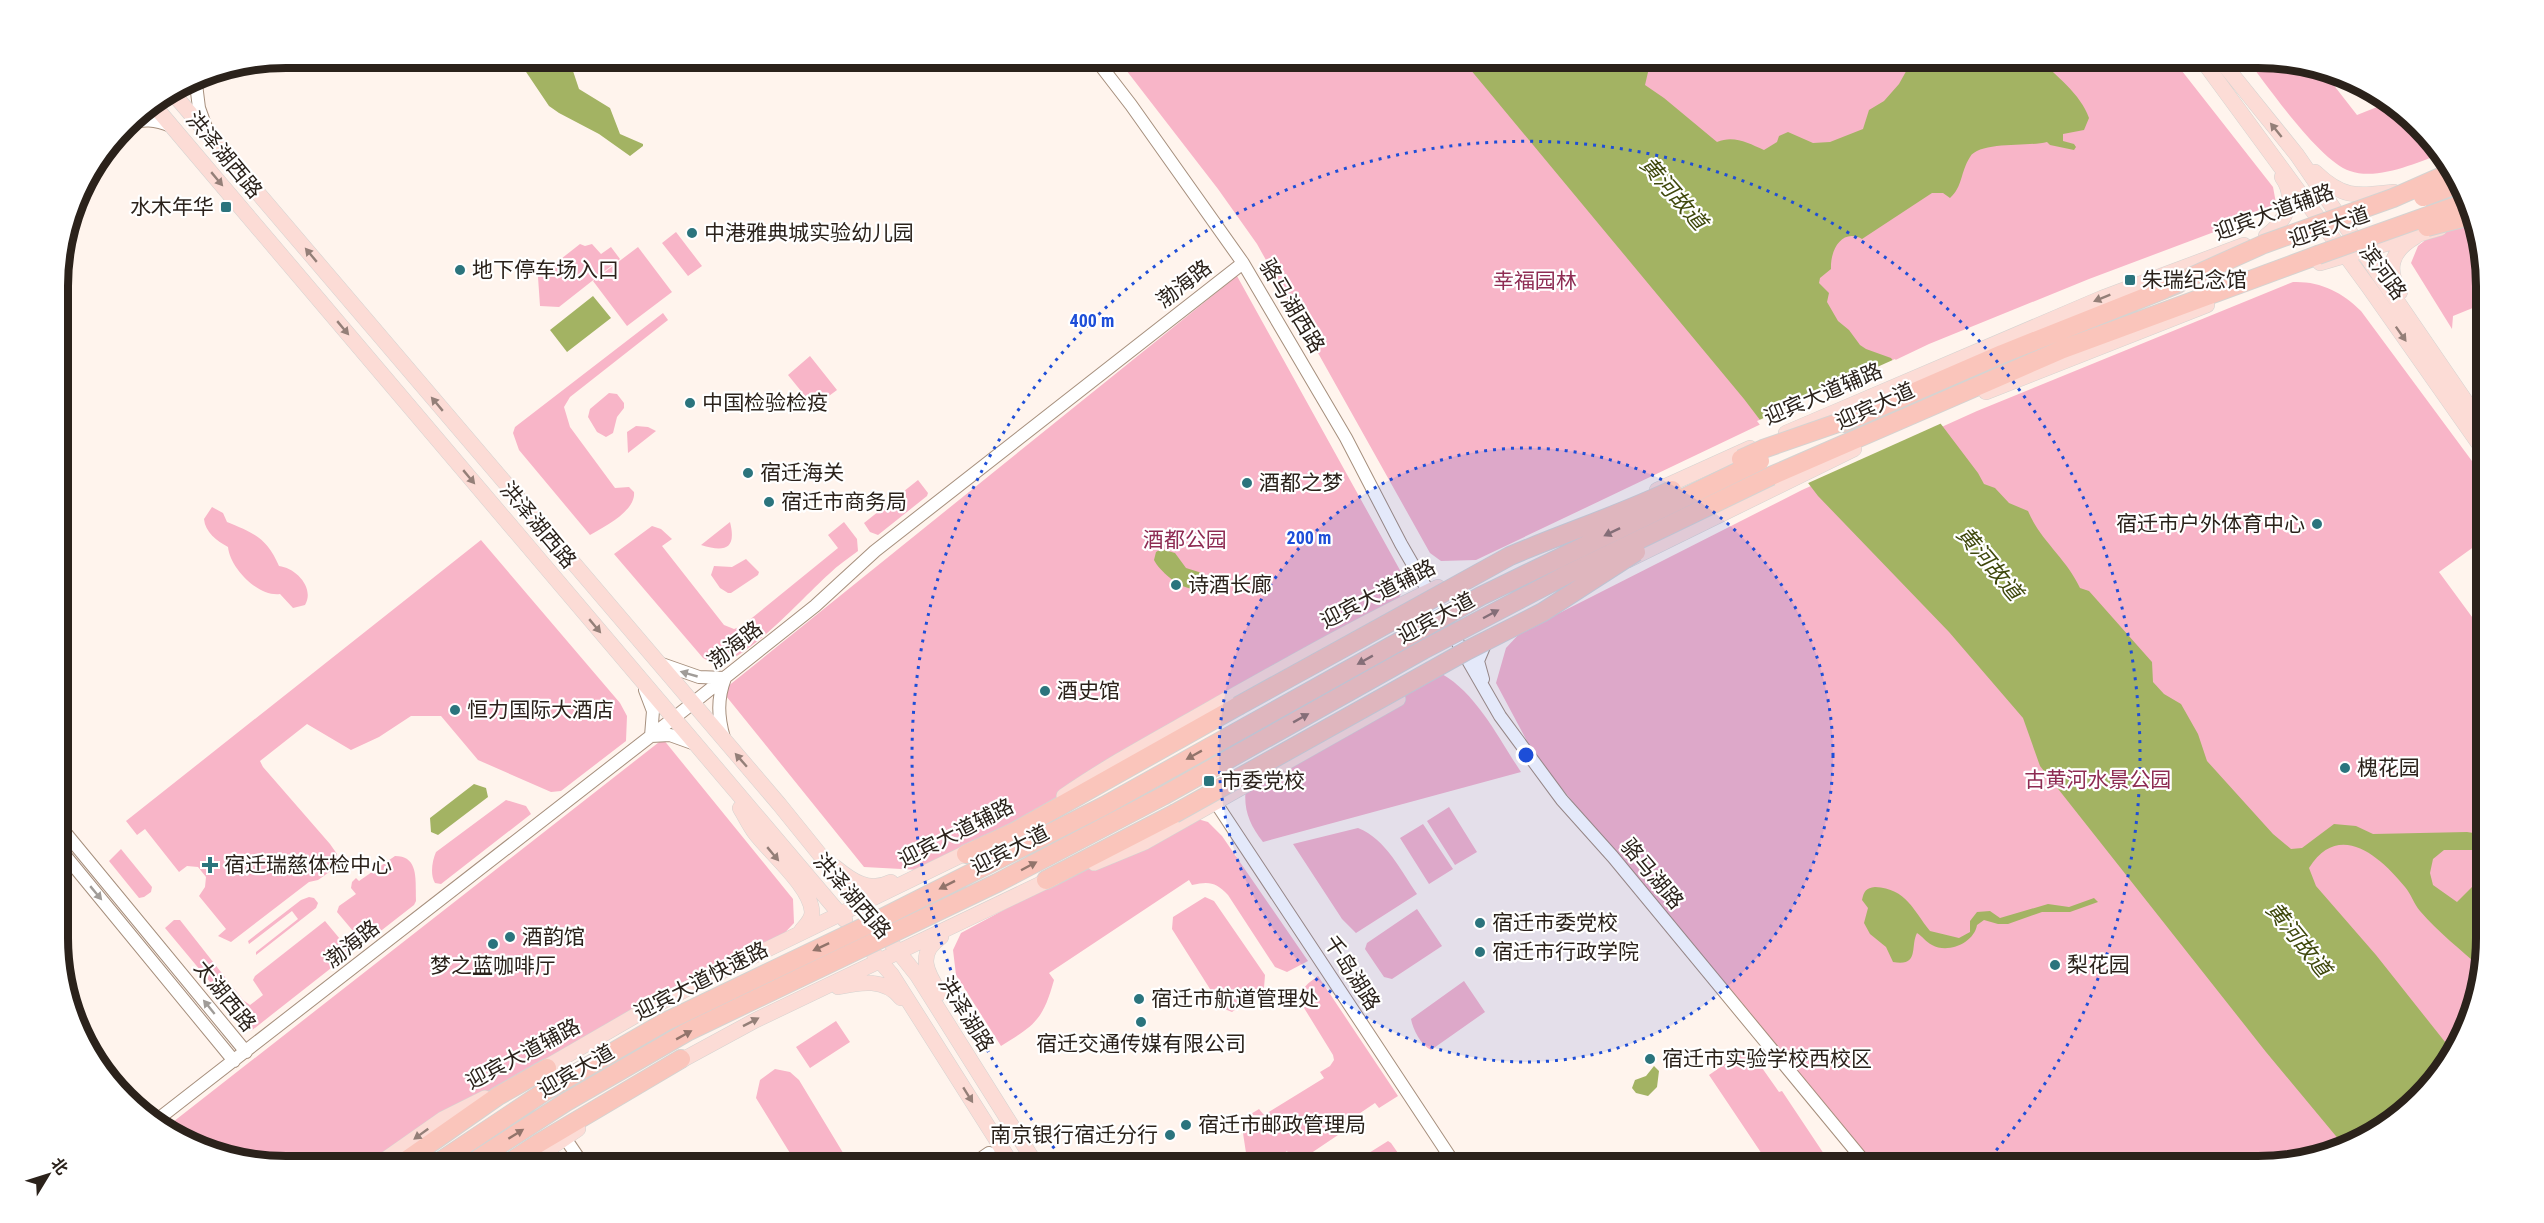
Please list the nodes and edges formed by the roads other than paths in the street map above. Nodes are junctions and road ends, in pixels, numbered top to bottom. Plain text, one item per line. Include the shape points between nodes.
1 (1102, 68) edge
2 (2206, 68) edge
3 (2207, 68) edge
4 (2227, 68) edge
5 (196, 87) edge
6 (176, 97) edge
7 (157, 109) edge
8 (143, 120) edge
9 (174, 128) junction
10 (213, 140) junction
11 (2297, 155) junction
12 (200, 159) junction
13 (2444, 171) edge
14 (2446, 174) edge
15 (2452, 186) edge
16 (2394, 192) junction
17 (2461, 204) edge
18 (2335, 212) junction
19 (2466, 217) edge
20 (2318, 218) junction
21 (2467, 222) edge
22 (2425, 231) junction
23 (2266, 236) junction
24 (2362, 250) junction
25 (2345, 255) junction
26 (2318, 259) junction
27 (1243, 263) junction
28 (2368, 286) junction
29 (2164, 289) junction
30 (2476, 415) edge
31 (2476, 416) edge
32 (1855, 417) junction
33 (2476, 440) edge
34 (1773, 481) junction
35 (1429, 592) junction
36 (1492, 634) junction
37 (1464, 655) junction
38 (656, 662) junction
39 (638, 677) junction
40 (725, 678) junction
41 (692, 704) junction
42 (674, 718) junction
43 (651, 736) junction
44 (725, 742) junction
45 (696, 745) junction
46 (717, 770) junction
47 (1562, 801) junction
48 (1215, 803) junction
49 (779, 804) junction
50 (68, 836) edge
51 (966, 854) junction
52 (68, 859) edge
53 (1046, 880) junction
54 (1022, 892) junction
55 (849, 893) joint
56 (859, 905) junction
57 (840, 914) junction
58 (874, 922) joint
59 (797, 935) junction
60 (899, 952) junction
61 (880, 961) junction
62 (892, 975) joint
63 (779, 1009) junction
64 (246, 1052) junction
65 (681, 1059) junction
66 (234, 1061) junction
67 (547, 1068) junction
68 (952, 1068) junction
69 (161, 1117) edge
70 (565, 1138) junction
71 (989, 1153) dead end
72 (390, 1156) edge
73 (412, 1156) edge
74 (449, 1156) edge
75 (482, 1156) edge
76 (519, 1156) edge
77 (539, 1156) edge
78 (577, 1156) edge
79 (985, 1156) edge
80 (1007, 1156) edge
81 (1031, 1156) edge
82 (1037, 1156) edge
83 (1449, 1156) edge
84 (1860, 1156) edge

1 - 27 street, 骆马湖西路
2 - 23 main road via 2286,182 2286,213 2278,227
3 - 20 main road, 滨河路
11 -> 4 main road, 滨河路
5 - 10 street via 199,108
6 - 10 main road, 洪泽湖西路
7 - 9 main road, 洪泽湖西路
8 - 9 street via 151,119
9 - 12 main road, 洪泽湖西路
10 - 12 main road via 203,147
38 -> 10 main road, 洪泽湖西路
11 - 16 main road via 2341,192 2357,196
11 - 18 main road, 滨河路
12 -> 39 main road, 洪泽湖西路
13 - 16 main road, 迎宾大道辅路
14 - 29 highway, bridge via 2393,198 2264,244
15 - 29 highway, 迎宾大道, bridge
16 - 18 main road, 迎宾大道辅路
17 - 26 highway, 迎宾大道, bridge
18 - 20 main road, 迎宾大道辅路
18 - 24 main road, 滨河路
19 - 26 highway, bridge
20 - 23 main road, 迎宾大道辅路
20 - 25 main road, 滨河路
21 - 22 main road
22 - 24 main road
22 - 30 main road via 2400,248 2391,278
23 -> 35 main road, 迎宾大道辅路 via 2102,298 1748,448
24 - 25 main road
24 - 31 main road, 滨河路
25 - 26 main road
25 - 28 main road, 滨河路
26 - 28 main road
26 - 34 main road
26 - 34 highway, 迎宾大道 via 2063,350
27 - 35 street, 骆马湖西路 via 1308,371
27 - 40 street, 渤海路 via 875,551 815,606
28 -> 33 main road, 滨河路
29 - 32 highway, 迎宾大道
32 - 51 highway, bridge via 1763,449 1594,524 1510,556 1014,832
32 -> 58 highway, 迎宾大道, bridge via 1481,596 1104,806
34 - 36 main road
34 - 53 highway, bridge via 1626,558 1544,612
75 -> 34 highway, 迎宾大道, bridge via 687,1032 997,883 1588,564
35 - 37 street, 骆马湖路
35 - 51 main road, 迎宾大道辅路 via 1356,626 1110,764 1033,816
36 - 37 main road
36 - 47 street via 1481,648 1478,661 1482,677 1504,719
37 - 47 street, 骆马湖路 via 1500,717
37 - 48 main road via 1419,686
40 -> 38 street via 699,677
38 - 41 main road, 洪泽湖西路
39 - 42 main road, 洪泽湖西路
39 - 43 street via 653,711
40 - 41 street, 渤海路
40 - 44 street via 718,714
41 - 42 street, 渤海路
41 - 44 main road, 洪泽湖西路
42 - 43 street, 渤海路
42 - 45 main road, 洪泽湖西路
43 - 45 street via 670,735
43 - 64 street, 渤海路
49 -> 44 main road, 洪泽湖西路
45 - 46 main road, 洪泽湖西路
46 - 57 main road, 洪泽湖西路
46 -> 59 main road via 754,832 811,905 809,923
47 - 84 street, 骆马湖路 via 1613,857
48 - 53 main road via 1145,842
48 - 83 street, 千岛湖路
49 - 51 main road via 835,867 864,886 885,885
49 - 55 main road, 洪泽湖西路
64 -> 50 street, 太湖西路
51 - 56 main road, 迎宾大道辅路
52 -> 66 street, 太湖西路
53 - 54 main road
54 - 60 main road
54 - 82 main road via 1001,908 933,943 927,952 926,966
55 - 56 main road, 洪泽湖路
56 - 57 main road, 迎宾大道辅路
56 - 60 main road, 洪泽湖路
57 - 59 main road, 迎宾大道辅路
57 - 61 main road, 洪泽湖西路
58 -> 74 highway, 迎宾大道快速路, bridge via 665,1022 547,1090
59 - 67 main road, 迎宾大道辅路 via 640,1013
60 - 61 main road
60 - 81 main road, 洪泽湖路
61 - 62 main road, 洪泽湖西路
61 - 63 main road
62 - 68 main road, 洪泽湖路
65 -> 63 main road
63 - 68 main road via 838,987 884,985 899,995
64 - 66 street, 太湖西路
65 - 70 main road
65 - 76 highway
66 - 69 street
67 -> 72 main road, 迎宾大道辅路 via 443,1119
67 - 73 highway
68 -> 80 main road, 洪泽湖路
70 - 77 main road
70 - 78 street
71 - 79 street

